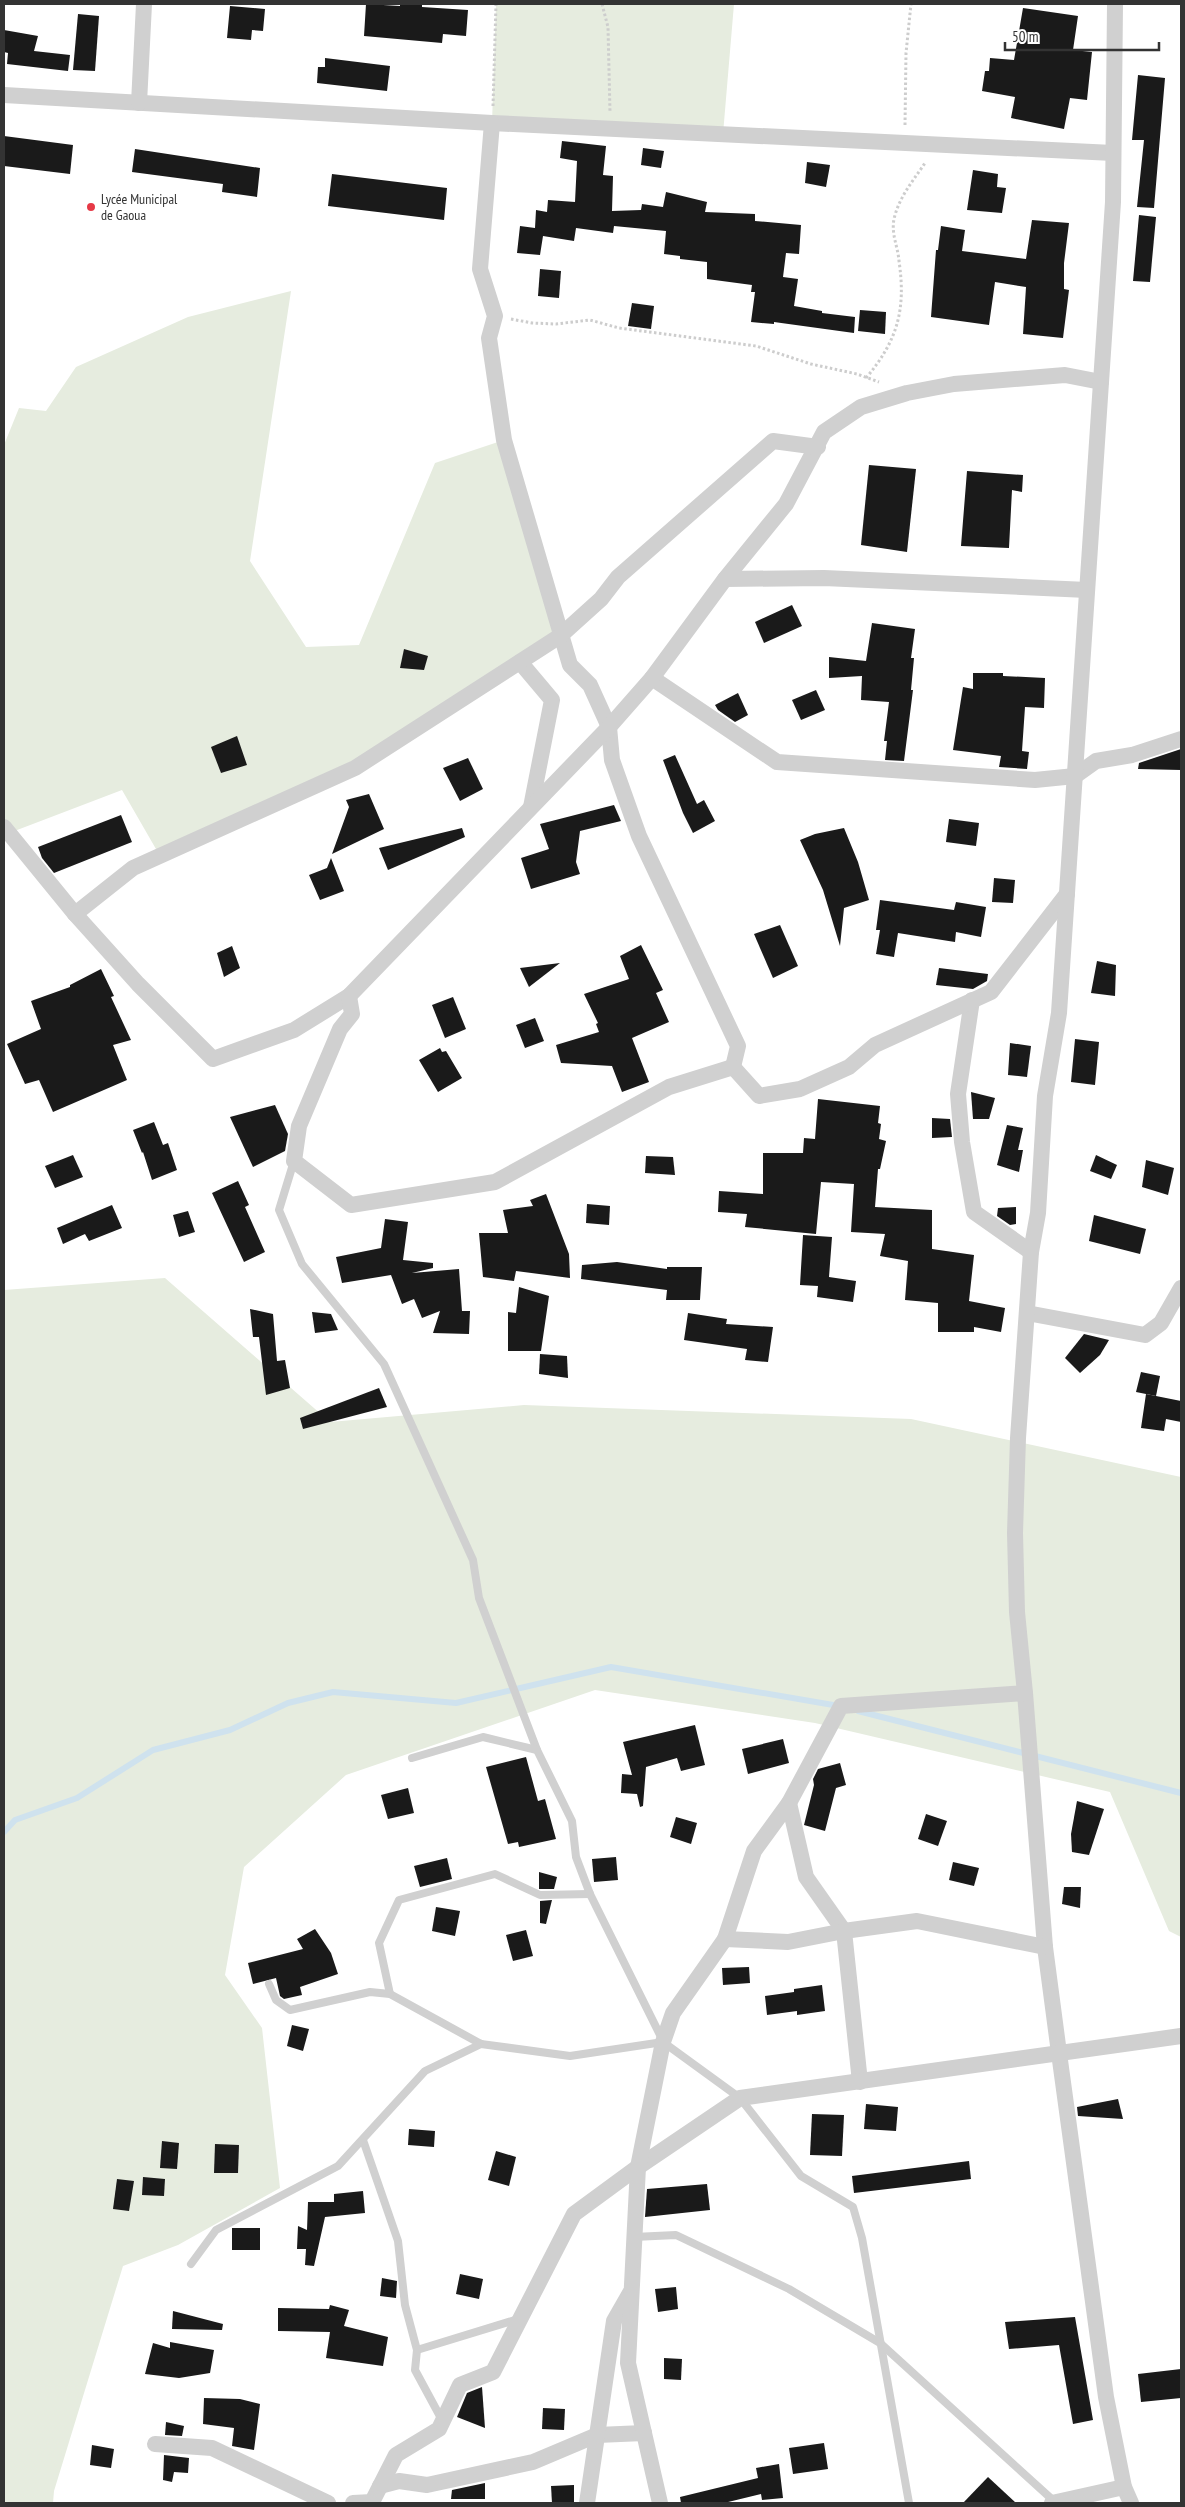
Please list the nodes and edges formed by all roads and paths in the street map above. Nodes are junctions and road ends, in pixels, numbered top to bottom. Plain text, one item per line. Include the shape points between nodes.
1 (144, 4) edge
2 (496, 4) edge
3 (602, 4) edge
4 (911, 4) edge
5 (1115, 4) edge
6 (4, 95) edge
7 (139, 103) junction
8 (492, 123) junction
9 (610, 129) junction
10 (905, 143) junction
11 (938, 145) junction
12 (1113, 153) junction
13 (495, 316) junction
14 (866, 378) junction
15 (1101, 382) junction
16 (907, 394) junction
17 (818, 447) junction
18 (725, 579) junction
19 (1087, 590) junction
20 (560, 636) junction
21 (520, 662) junction
22 (652, 678) junction
23 (608, 727) junction
24 (1181, 739) edge
25 (1075, 776) junction
26 (531, 807) junction
27 (4, 827) edge
28 (1067, 894) junction
29 (75, 914) junction
30 (349, 996) junction
31 (972, 1000) junction
32 (733, 1067) junction
33 (294, 1161) junction
34 (1031, 1252) junction
35 (1181, 1288) edge
36 (1027, 1313) junction
37 (1025, 1693) junction
38 (537, 1750) junction
39 (412, 1758) dead end
40 (789, 1803) junction
41 (590, 1894) junction
42 (844, 1931) junction
43 (725, 1939) junction
44 (1046, 1947) junction
45 (269, 1984) dead end
46 (390, 1994) junction
47 (1181, 2036) edge
48 (663, 2042) junction
49 (481, 2044) junction
50 (1059, 2054) junction
51 (860, 2082) junction
52 (740, 2098) junction
53 (363, 2140) junction
54 (638, 2167) junction
55 (634, 2237) junction
56 (191, 2264) dead end
57 (632, 2289) junction
58 (520, 2318) junction
59 (880, 2343) junction
60 (629, 2346) junction
61 (417, 2350) junction
62 (606, 2374) junction
63 (442, 2422) junction
64 (644, 2433) junction
65 (597, 2435) junction
66 (155, 2444) dead end
67 (380, 2486) junction
68 (1124, 2487) junction
69 (328, 2503) edge
70 (354, 2503) edge
71 (372, 2503) edge
72 (587, 2503) edge
73 (660, 2503) edge
74 (909, 2503) edge
75 (1054, 2503) edge
76 (1131, 2503) edge

1 - 7 street
2 - 8 path
3 - 9 path via 608,27
4 - 10 path via 906,53
5 - 12 street
6 - 7 street
7 - 8 street
8 - 9 street
8 - 13 street via 480,269
9 - 10 street
10 - 11 street
11 - 12 street
11 - 14 path via 901,197 894,221 903,290 897,329 882,360
12 - 15 street via 1113,202
13 - 14 path via 548,324 590,320 645,332 756,346
13 - 20 street via 489,338 504,440
14 - 16 path
15 - 16 street via 1066,375 954,384
15 - 19 street
16 - 17 street via 861,407 824,432
17 - 18 street via 786,504
17 - 20 street via 773,441 618,577 602,600
18 - 19 street via 824,578
18 - 22 street
19 - 25 street
20 - 21 street
20 - 23 street via 570,665 590,685
21 - 26 street via 552,700
21 - 29 street via 355,768 133,868
22 - 23 street
22 - 25 street via 777,762 1035,780
23 - 26 street
23 - 32 street via 612,760 639,836 738,1046
24 - 25 street via 1132,755 1096,761
25 - 28 street
26 - 30 street
27 - 29 street
28 - 31 street via 991,992
28 - 34 street via 1059,1013 1045,1096 1038,1213
29 - 30 street via 138,984 213,1059 294,1030
30 - 33 street via 352,1014 340,1029 299,1126
31 - 32 street via 875,1045 849,1068 800,1089 759,1096
31 - 34 street via 958,1094 974,1212
32 - 33 street via 669,1087 495,1182 351,1205
33 - 38 lane via 279,1210 302,1264 384,1364 472,1560 479,1598
34 - 36 street
35 - 36 street via 1161,1323 1145,1335
36 - 37 street via 1015,1533 1017,1612
37 - 40 street via 841,1706
37 - 44 street
38 - 39 lane via 483,1737
38 - 41 lane via 572,1821 576,1857
40 - 42 street via 806,1877
40 - 43 street via 754,1852
41 - 46 lane via 540,1895 495,1874 399,1900 379,1943
41 - 48 lane
42 - 43 street via 788,1942
42 - 44 street via 917,1921
42 - 51 street
43 - 48 street via 673,2013
44 - 50 street
45 - 46 lane via 276,2000 290,2010 370,1992
46 - 49 lane
47 - 50 street
48 - 49 lane via 570,2056
48 - 52 lane
48 - 54 street
49 - 53 lane via 425,2071
50 - 51 street
50 - 68 street via 1106,2397
51 - 52 street
52 - 54 street
52 - 59 lane via 801,2176 853,2207 862,2238
53 - 56 lane via 338,2166 216,2230
53 - 61 lane via 398,2241 405,2305
54 - 55 street
54 - 58 street via 574,2214
55 - 57 street
55 - 59 lane via 676,2235 789,2289
57 - 60 street
57 - 62 street via 614,2320
58 - 61 lane
58 - 63 street via 494,2372 460,2385
59 - 74 lane
59 - 75 lane
60 - 62 lane
60 - 64 street via 628,2363
61 - 63 lane via 415,2370
62 - 65 street
63 - 67 street via 439,2429 396,2455
64 - 65 street
64 - 73 street
65 - 67 street via 533,2462 428,2485 399,2481
65 - 72 street
66 - 69 street via 212,2448
67 - 71 street
68 - 75 street
68 - 76 street
70 - 71 street

